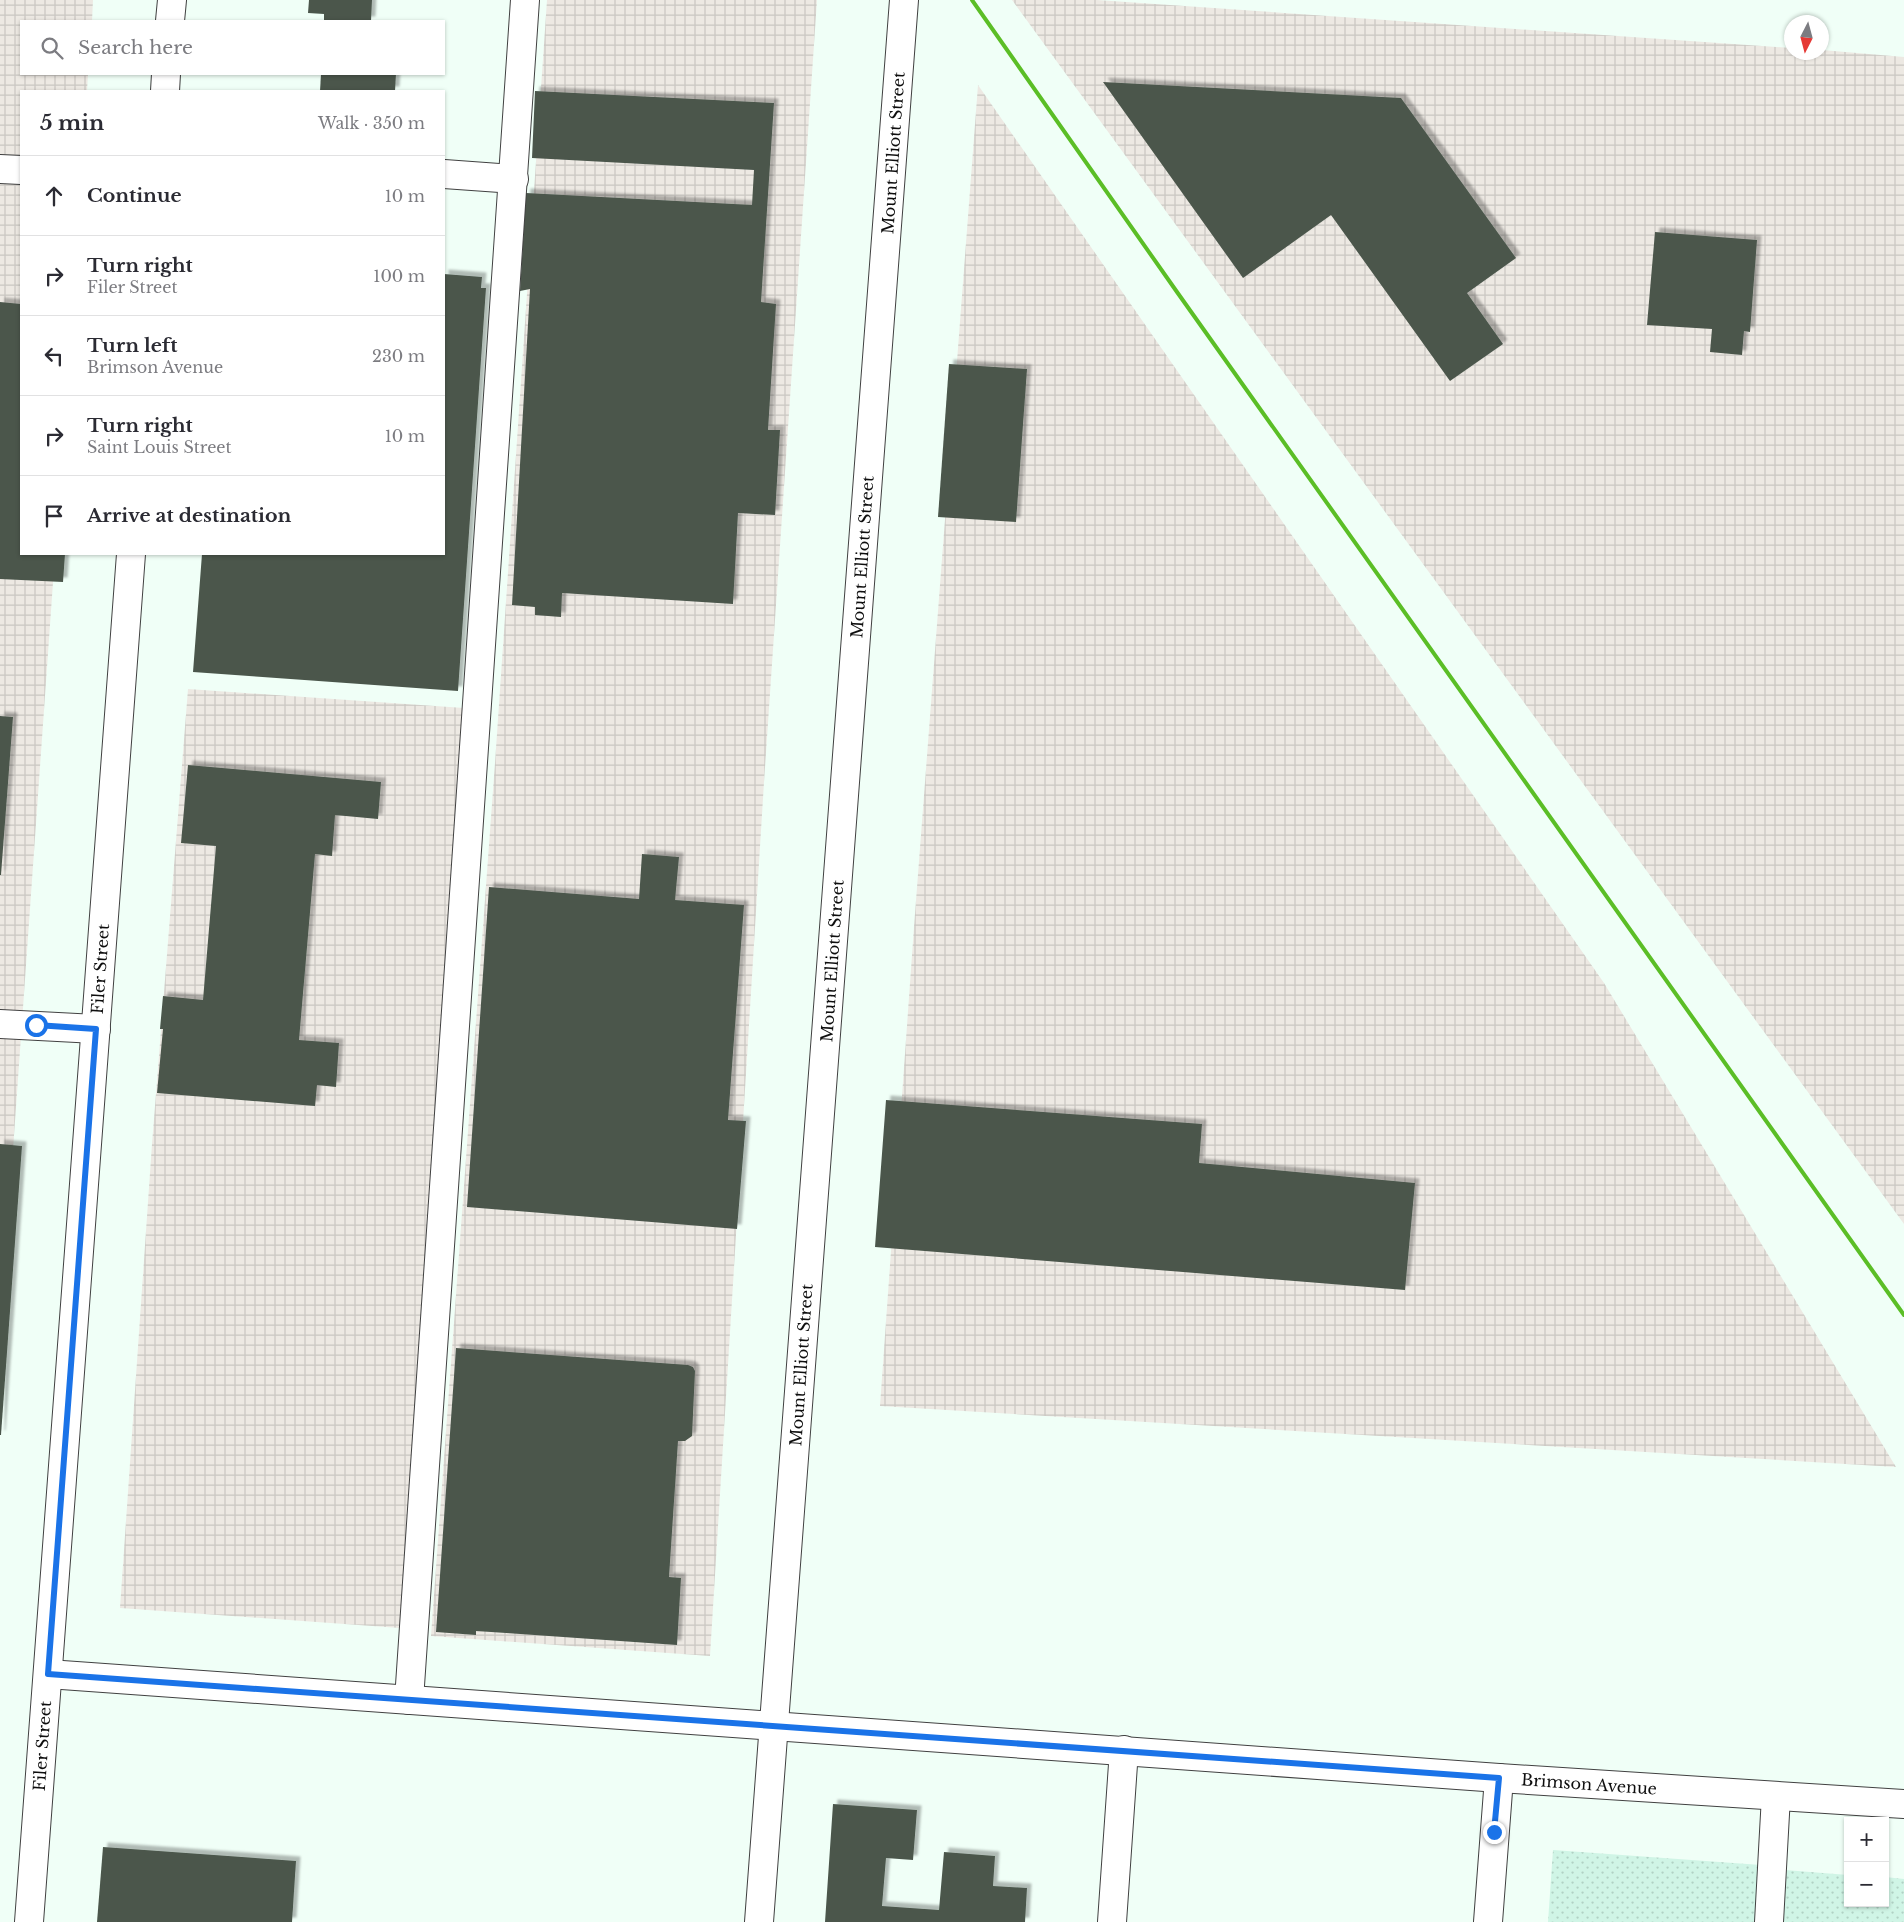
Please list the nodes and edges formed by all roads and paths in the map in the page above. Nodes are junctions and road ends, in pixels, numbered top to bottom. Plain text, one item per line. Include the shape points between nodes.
1 (172, 0) edge
2 (525, 0) edge
3 (904, 0) edge
4 (170, 20) edge
5 (166, 75) edge
6 (165, 90) edge
7 (0, 169) edge
8 (20, 170) edge
9 (445, 174) edge
10 (514, 179) junction
11 (131, 555) edge
12 (0, 1024) edge
13 (96, 1029) junction
14 (48, 1674) junction
15 (409, 1700) junction
16 (774, 1725) junction
17 (1124, 1750) junction
18 (1499, 1778) junction
19 (1776, 1796) junction
20 (1904, 1804) edge
21 (29, 1922) edge
22 (759, 1922) edge
23 (1112, 1922) edge
24 (1488, 1922) edge
25 (1769, 1922) edge

1 - 4 street
2 - 10 street
3 - 16 street, Mount Elliott Street
5 - 6 street
7 - 8 street
9 - 10 street
10 - 15 street
11 - 13 street, Filer Street
12 - 13 street
13 - 14 street, Filer Street
14 - 15 street, Brimson Avenue
14 - 21 street, Filer Street
15 - 16 street, Brimson Avenue
16 - 17 street, Brimson Avenue
16 - 22 street, Mount Elliott Street
17 - 18 street, Brimson Avenue
17 - 23 street
18 - 19 street, Brimson Avenue
18 - 24 street
19 - 20 street, Brimson Avenue
19 - 25 street

